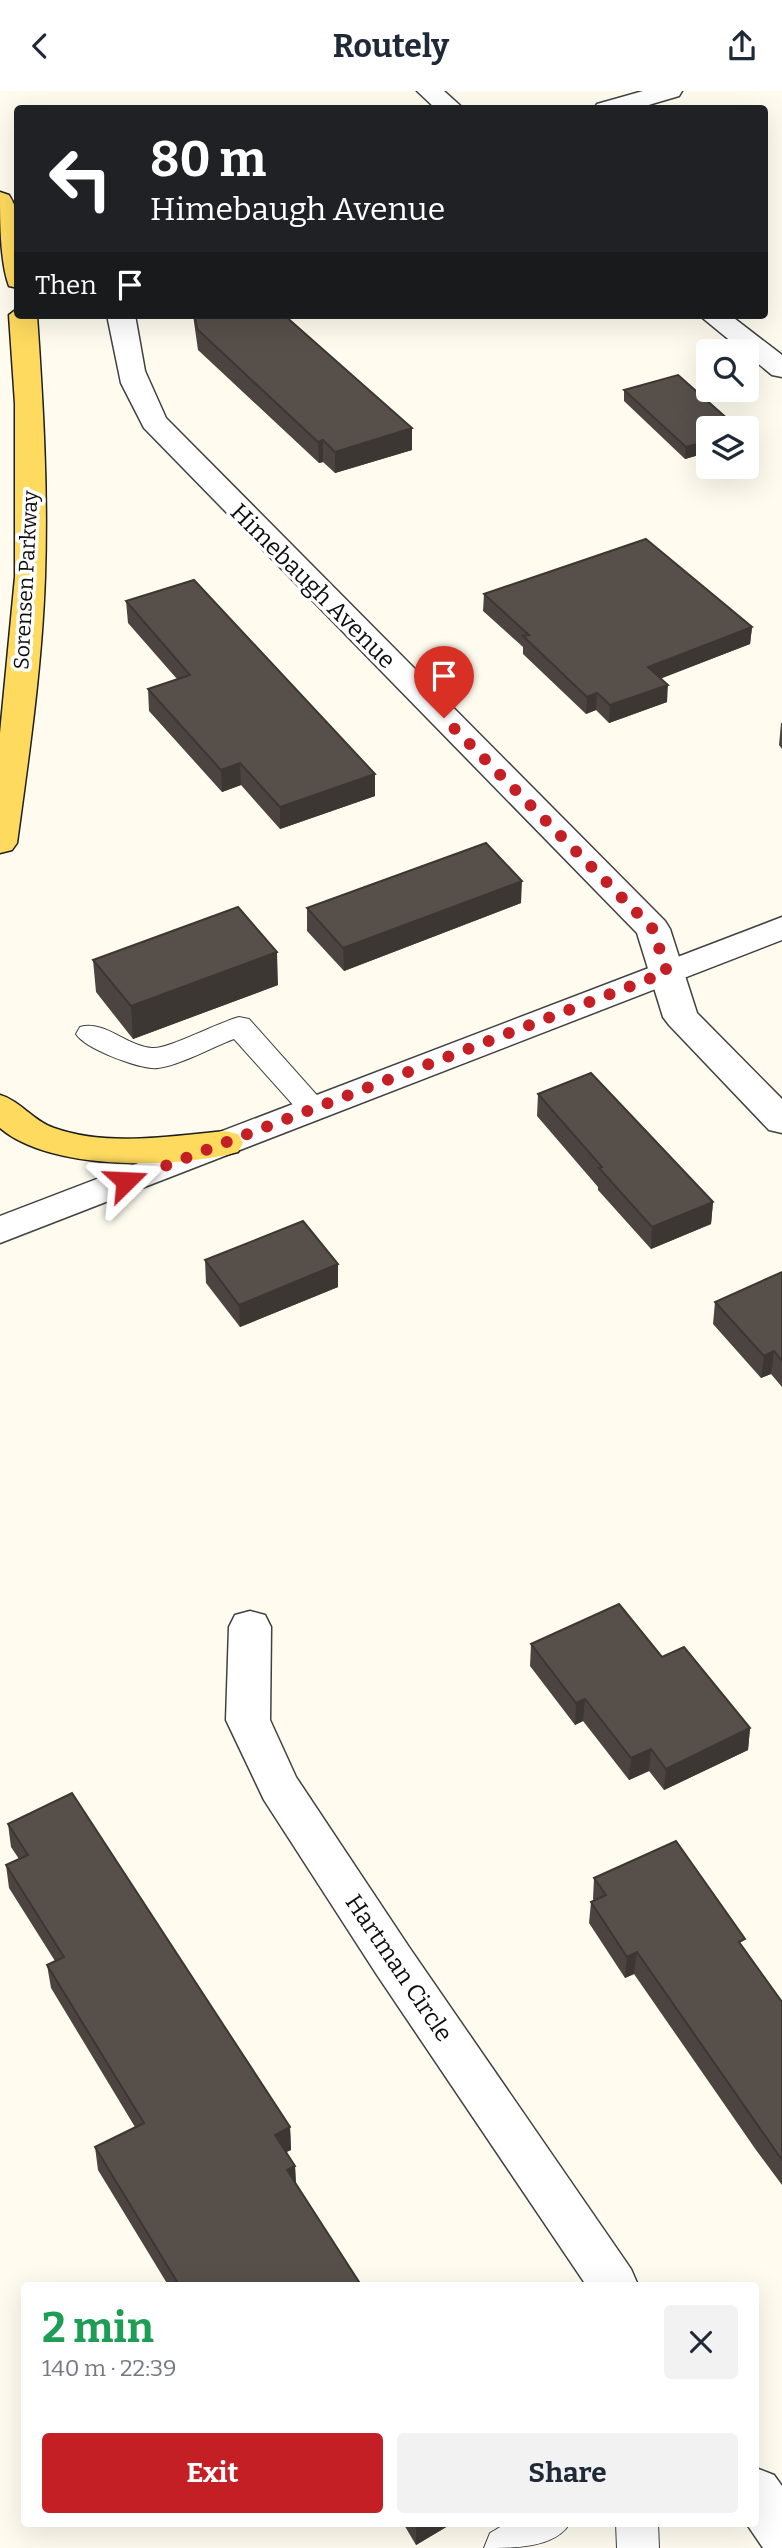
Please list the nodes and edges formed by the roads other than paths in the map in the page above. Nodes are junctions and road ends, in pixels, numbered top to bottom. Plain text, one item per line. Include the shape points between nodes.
1 (429, 91) edge
2 (670, 91) edge
3 (447, 105) edge
4 (620, 105) edge
5 (0, 200) edge
6 (14, 262) edge
7 (23, 319) edge
8 (122, 319) edge
9 (718, 319) edge
10 (782, 369) edge
11 (0, 843) edge
12 (782, 928) edge
13 (667, 972) junction
14 (90, 1034) dead end
15 (0, 1107) edge
16 (313, 1109) junction
17 (782, 1121) edge
18 (225, 1143) junction
19 (0, 1230) edge
20 (250, 1627) dead end
21 (612, 2282) edge
22 (759, 2497) edge
23 (541, 2527) edge
24 (636, 2527) edge
25 (782, 2531) edge
26 (505, 2548) edge
27 (638, 2548) edge

1 - 3 street
2 - 4 street
5 - 6 main road
7 - 11 main road, Sorensen Parkway via 29,404 30,577 15,743
8 - 13 street, Himebaugh Avenue via 129,370 153,422 653,929
9 - 10 street
12 - 13 street
13 - 16 street
13 - 17 street, Himebaugh Avenue via 681,1017
14 - 16 lane via 122,1050 156,1059 239,1026
15 - 18 main road via 42,1138 77,1144 156,1150
16 - 18 street
18 - 19 street
20 - 21 street, Hartman Circle via 248,1720 279,1787
22 - 25 street
23 - 26 lane
24 - 27 lane

